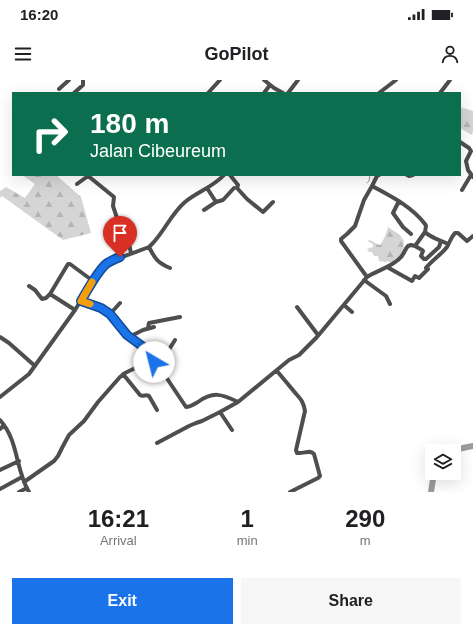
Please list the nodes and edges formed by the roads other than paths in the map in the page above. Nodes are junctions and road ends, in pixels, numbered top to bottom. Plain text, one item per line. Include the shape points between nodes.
1 (68, 80) edge
2 (83, 80) edge
3 (220, 80) edge
4 (264, 80) edge
5 (298, 80) edge
6 (396, 80) edge
7 (450, 80) edge
8 (270, 85) junction
9 (60, 89) dead end
10 (75, 92) edge
11 (209, 92) edge
12 (265, 92) edge
13 (281, 92) edge
14 (289, 92) edge
15 (380, 92) edge
16 (441, 92) edge
17 (461, 143) edge
18 (472, 151) edge
19 (87, 176) edge
20 (89, 176) edge
21 (223, 176) edge
22 (231, 176) edge
23 (377, 176) edge
24 (472, 176) edge
25 (77, 184) dead end
26 (372, 186) junction
27 (207, 188) junction
28 (234, 188) dead end
29 (462, 190) dead end
30 (399, 201) junction
31 (216, 202) junction
32 (273, 202) dead end
33 (204, 210) dead end
34 (425, 232) junction
35 (412, 234) dead end
36 (473, 236) edge
37 (441, 241) junction
38 (448, 244) junction
39 (415, 246) junction
40 (149, 247) junction
41 (131, 253) junction
42 (386, 267) junction
43 (170, 268) dead end
44 (366, 278) junction
45 (93, 281) junction
46 (29, 286) dead end
47 (50, 294) junction
48 (81, 301) junction
49 (120, 303) dead end
50 (390, 304) dead end
51 (344, 305) junction
52 (297, 307) dead end
53 (75, 310) junction
54 (352, 312) dead end
55 (110, 314) junction
56 (180, 317) dead end
57 (154, 327) dead end
58 (148, 328) junction
59 (318, 335) junction
60 (0, 337) edge
61 (130, 338) junction
62 (175, 340) dead end
63 (151, 360) junction
64 (35, 366) junction
65 (277, 371) junction
66 (123, 374) junction
67 (0, 397) edge
68 (238, 402) junction
69 (157, 410) dead end
70 (220, 412) junction
71 (0, 420) edge
72 (4, 425) junction
73 (0, 429) edge
74 (232, 430) dead end
75 (157, 443) dead end
76 (19, 461) junction
77 (0, 470) edge
78 (22, 477) junction
79 (24, 482) junction
80 (0, 489) edge
81 (28, 490) edge
82 (19, 492) edge
83 (290, 492) edge

1 - 9 street
2 - 10 street via 83,85
3 - 11 street
4 - 8 street
5 - 14 street
6 - 15 street
7 - 16 street
8 - 12 street
8 - 13 street
17 - 18 street
18 - 24 street via 466,161
19 - 25 street
20 - 41 street via 115,198 117,218
21 - 27 street
22 - 32 street via 238,185 237,188 263,212
23 - 26 street
24 - 29 street
26 - 30 street
26 - 44 street via 355,226 341,238
27 - 31 street
27 - 40 street via 180,207
28 - 31 street via 223,200
30 - 34 street via 420,217 426,226
30 - 35 street via 393,213 403,228
31 - 33 street
34 - 37 street
34 - 39 street
36 - 38 street via 467,241 455,233
37 - 38 street
37 - 39 street via 439,247 426,259 421,256 423,251
38 - 42 street via 426,268 428,269 419,278 415,276 412,281
39 - 42 street via 408,246 401,257
40 - 41 street
40 - 43 street via 156,260
41 - 45 street via 107,263
42 - 44 street
44 - 50 street via 386,296
44 - 51 street
45 - 47 street via 69,264
45 - 48 street
46 - 47 street via 43,299
47 - 53 street
48 - 53 street
48 - 55 street
49 - 55 street
51 - 54 street
51 - 59 street
52 - 59 street
53 - 64 street
55 - 61 street
56 - 58 street via 148,323
57 - 58 street
58 - 61 street
59 - 65 street via 299,355
60 - 64 street
61 - 63 street via 142,346
62 - 63 street via 168,349
63 - 66 street
63 - 68 street via 160,368 187,407 204,397 214,395 223,395
64 - 67 street via 29,374
65 - 68 street
65 - 83 street via 304,405 297,453 313,452 320,476
66 - 69 street via 140,395 148,396
66 - 79 street via 69,435 54,461
68 - 70 street
70 - 74 street
70 - 75 street
71 - 72 street
72 - 73 street
72 - 76 street via 10,434
76 - 77 street
76 - 78 street
78 - 79 street
78 - 80 street
79 - 81 street
81 - 82 street

